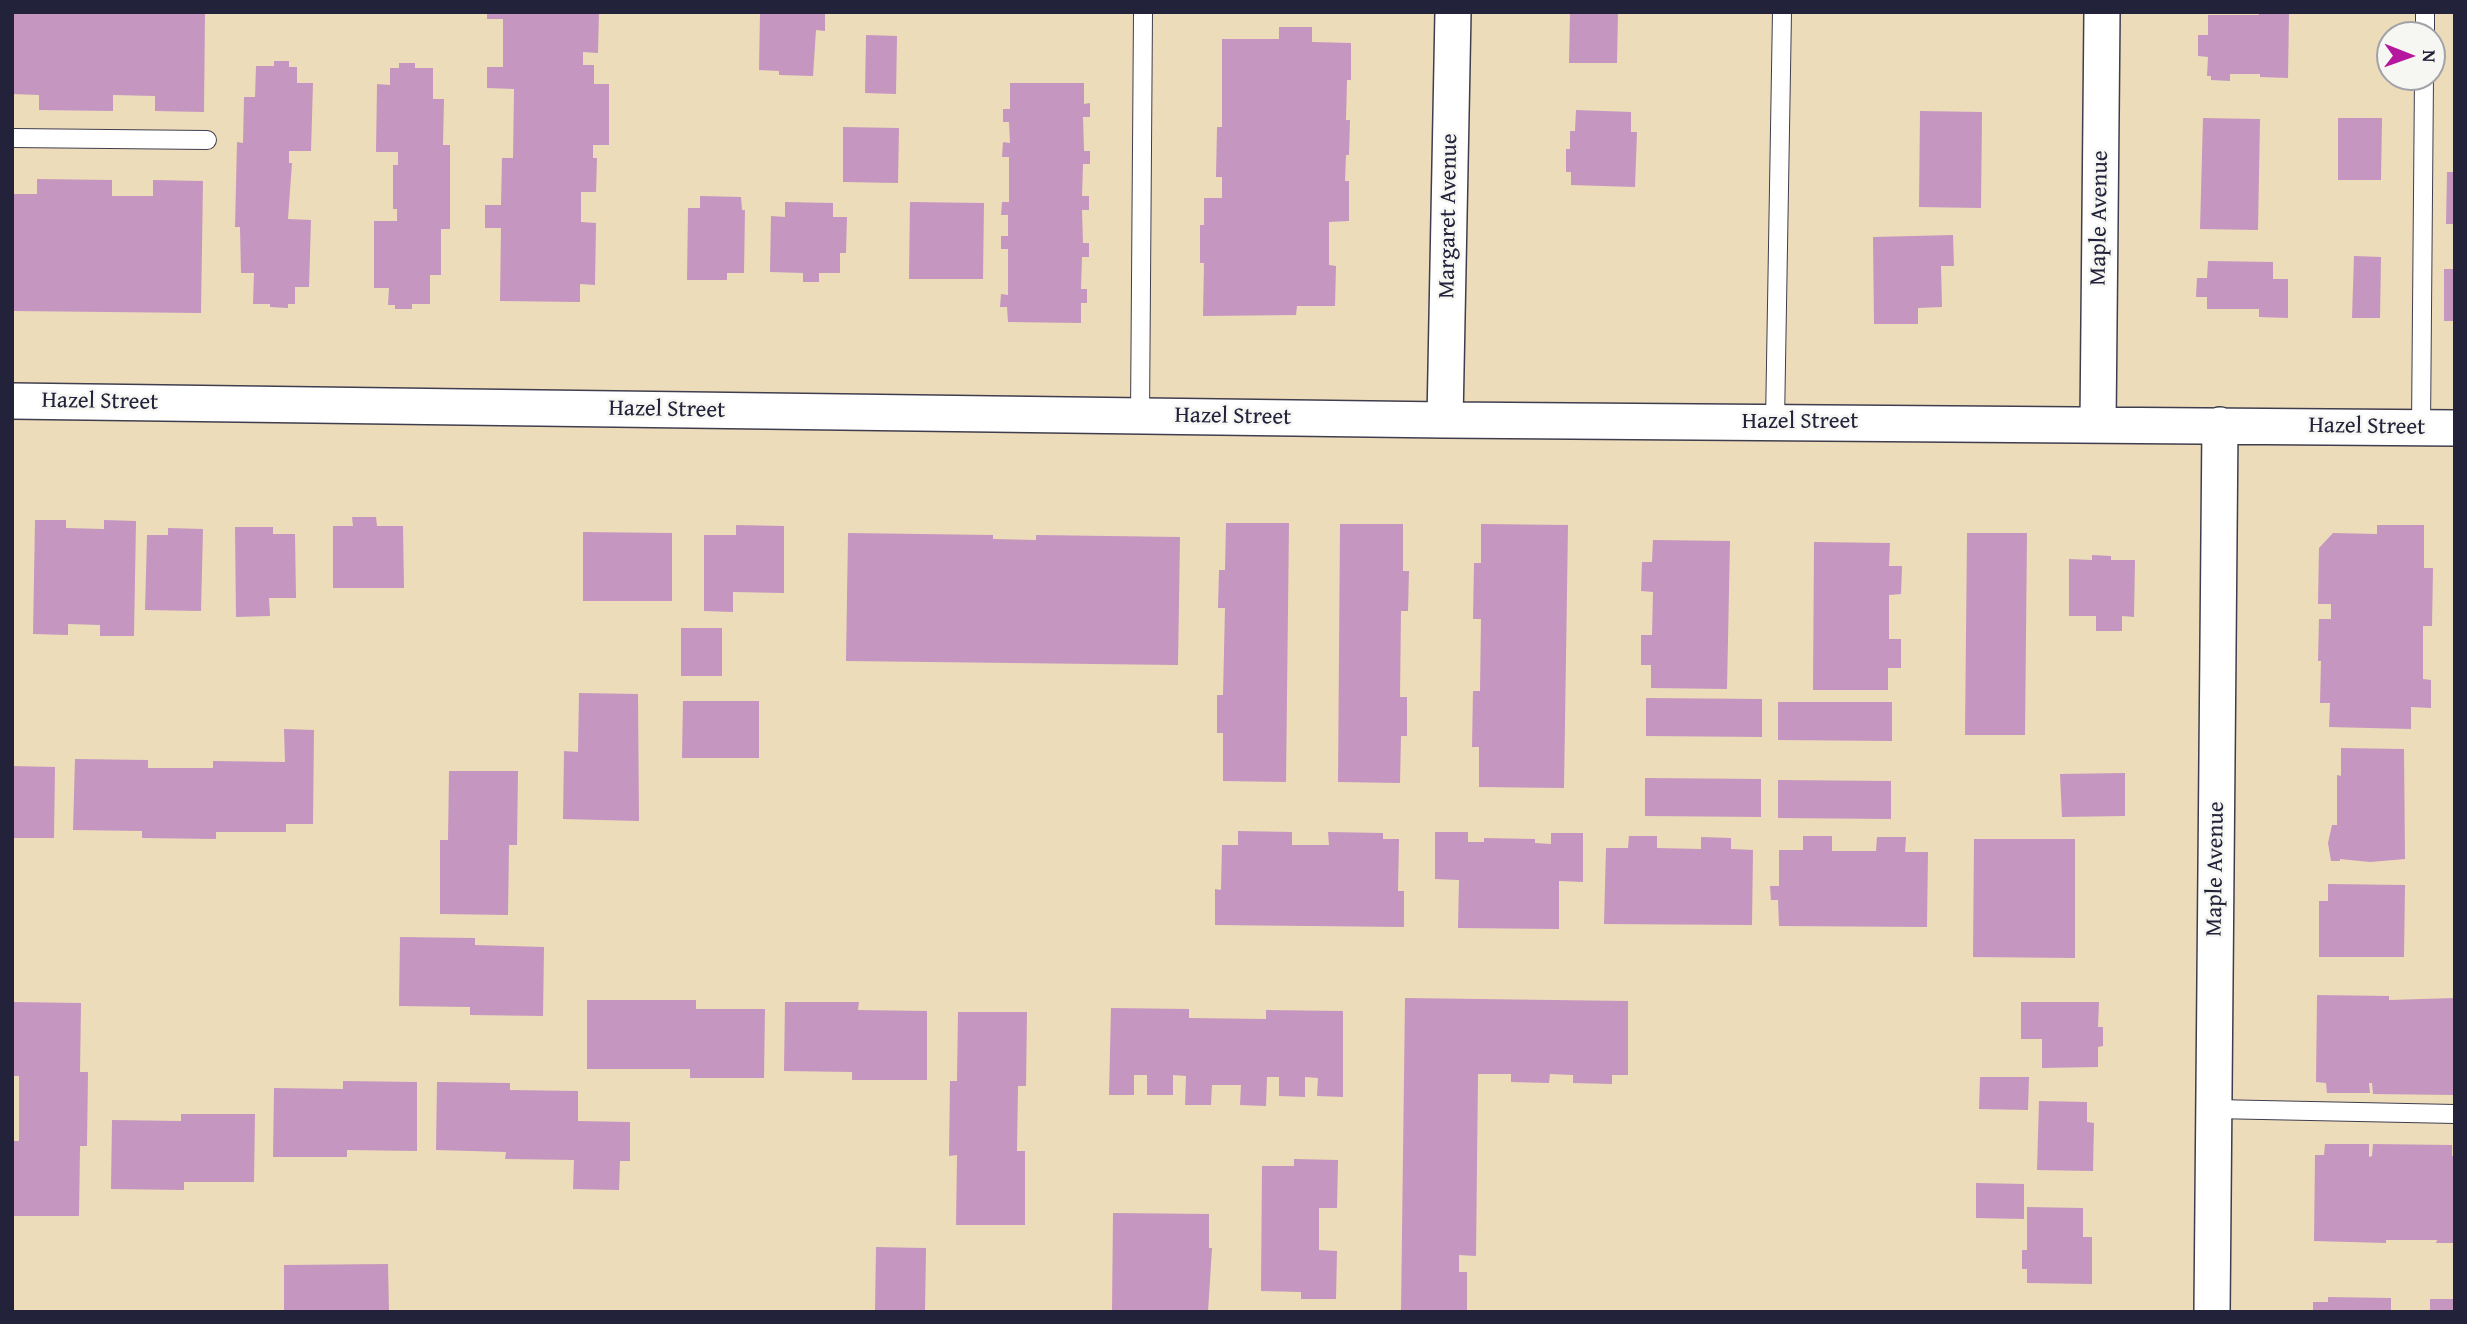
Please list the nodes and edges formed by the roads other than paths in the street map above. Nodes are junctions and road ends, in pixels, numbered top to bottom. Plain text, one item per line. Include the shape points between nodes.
1 (1143, 12) edge
2 (1453, 12) edge
3 (1782, 12) edge
4 (2102, 12) edge
5 (2425, 91) edge
6 (12, 138) edge
7 (207, 140) dead end
8 (12, 401) edge
9 (1139, 416) junction
10 (1445, 420) junction
11 (1775, 422) junction
12 (2098, 424) junction
13 (2220, 425) junction
14 (2438, 428) edge
15 (2214, 1109) junction
16 (2455, 1114) edge
17 (2212, 1312) edge

1 - 9 lane
2 - 10 street, Margaret Avenue
3 - 11 lane
4 - 12 street, Maple Avenue
5 - 14 lane
6 - 7 lane
8 - 9 street, Hazel Street
9 - 10 street, Hazel Street
10 - 11 street, Hazel Street
11 - 12 street, Hazel Street
12 - 13 street, Hazel Street
13 - 14 street, Hazel Street
13 - 15 street, Maple Avenue
15 - 16 lane
15 - 17 street, Maple Avenue

